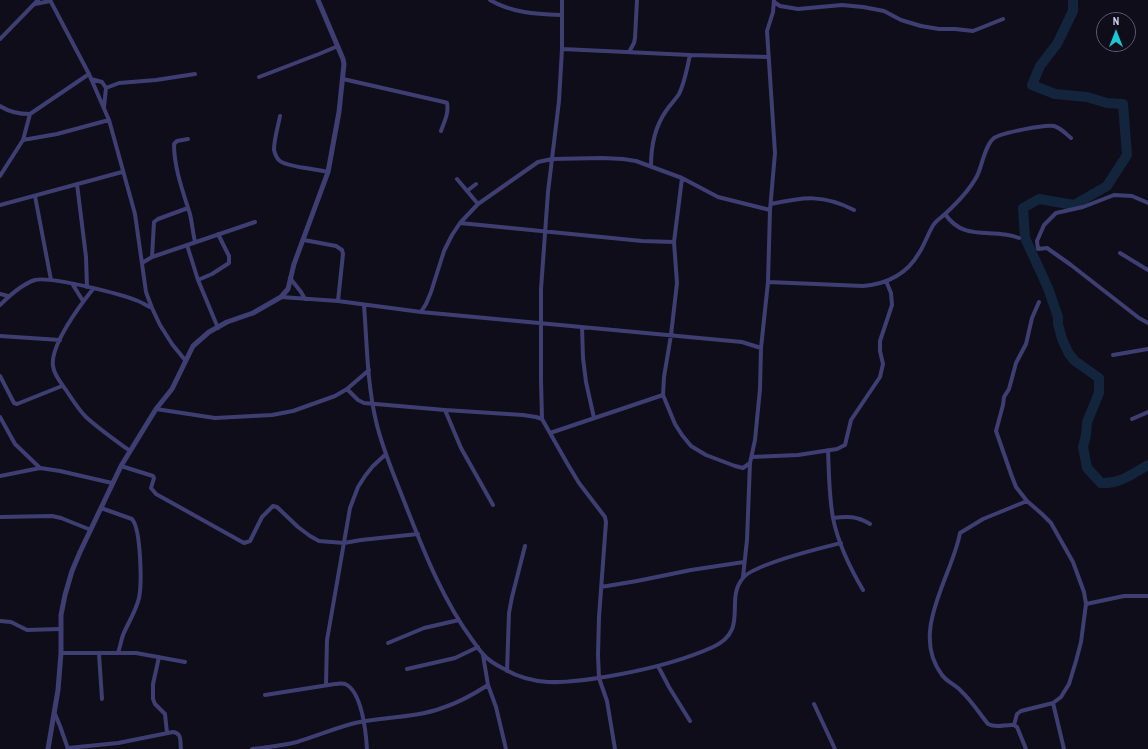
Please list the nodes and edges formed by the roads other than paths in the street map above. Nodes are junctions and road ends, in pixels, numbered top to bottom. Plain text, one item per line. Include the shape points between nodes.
1 (38, 0) edge
2 (50, 0) edge
3 (318, 0) edge
4 (490, 0) edge
5 (562, 0) edge
6 (636, 0) edge
7 (774, 1) edge
8 (34, 4) junction
9 (562, 15) junction
10 (1003, 19) dead end
11 (0, 40) edge
12 (338, 46) junction
13 (562, 49) junction
14 (629, 52) junction
15 (690, 55) junction
16 (768, 57) junction
17 (194, 74) dead end
18 (90, 76) junction
19 (258, 77) dead end
20 (343, 79) junction
21 (106, 88) junction
22 (0, 106) edge
23 (104, 107) junction
24 (30, 114) junction
25 (280, 116) dead end
26 (109, 120) junction
27 (441, 131) dead end
28 (1071, 138) dead end
29 (188, 139) dead end
30 (23, 140) junction
31 (552, 159) junction
32 (651, 166) junction
33 (122, 172) junction
34 (328, 172) junction
35 (0, 176) edge
36 (682, 178) junction
37 (457, 179) dead end
38 (77, 184) junction
39 (476, 184) dead end
40 (467, 191) junction
41 (35, 196) junction
42 (1148, 203) edge
43 (478, 204) junction
44 (770, 204) junction
45 (0, 205) edge
46 (188, 208) junction
47 (770, 210) junction
48 (854, 210) dead end
49 (945, 214) junction
50 (255, 222) dead end
51 (460, 223) junction
52 (545, 230) junction
53 (218, 234) junction
54 (1019, 238) dead end
55 (304, 240) junction
56 (195, 242) junction
57 (674, 242) junction
58 (187, 245) junction
59 (1120, 252) dead end
60 (152, 257) junction
61 (142, 263) junction
62 (1148, 270) edge
63 (290, 278) junction
64 (51, 280) junction
65 (198, 280) junction
66 (886, 281) junction
67 (768, 282) junction
68 (73, 285) junction
69 (87, 287) junction
70 (93, 289) junction
71 (0, 294) edge
72 (8, 296) junction
73 (281, 297) junction
74 (305, 299) junction
75 (83, 301) junction
76 (338, 301) junction
77 (1039, 302) dead end
78 (0, 305) edge
79 (364, 305) junction
80 (152, 308) junction
81 (421, 312) junction
82 (541, 323) junction
83 (1148, 323) edge
84 (582, 326) junction
85 (218, 328) junction
86 (671, 335) junction
87 (0, 336) edge
88 (60, 340) junction
89 (761, 348) junction
90 (1148, 349) edge
91 (1113, 355) dead end
92 (185, 360) junction
93 (369, 370) junction
94 (0, 376) edge
95 (62, 386) junction
96 (347, 389) junction
97 (663, 395) junction
98 (372, 404) junction
99 (156, 409) junction
100 (445, 410) junction
101 (1148, 412) edge
102 (0, 417) edge
103 (594, 418) junction
104 (1132, 419) dead end
105 (542, 420) junction
106 (550, 433) junction
107 (828, 450) junction
108 (130, 451) junction
109 (386, 454) junction
110 (752, 457) junction
111 (750, 463) junction
112 (121, 466) junction
113 (40, 468) junction
114 (0, 476) edge
115 (112, 483) junction
116 (1027, 501) junction
117 (493, 505) dead end
118 (100, 508) junction
119 (0, 517) edge
120 (833, 518) junction
121 (870, 524) dead end
122 (91, 530) junction
123 (418, 534) junction
124 (344, 543) junction
125 (841, 543) junction
126 (525, 546) dead end
127 (744, 562) junction
128 (743, 577) junction
129 (601, 587) junction
130 (863, 590) dead end
131 (1148, 596) edge
132 (1086, 604) junction
133 (459, 620) junction
134 (0, 621) edge
135 (60, 630) junction
136 (388, 644) dead end
137 (478, 648) junction
138 (61, 653) junction
139 (118, 653) junction
140 (99, 654) junction
141 (483, 655) junction
142 (159, 657) junction
143 (185, 662) dead end
144 (658, 666) junction
145 (407, 669) dead end
146 (507, 671) junction
147 (599, 678) junction
148 (326, 685) junction
149 (488, 685) junction
150 (265, 695) dead end
151 (102, 699) dead end
152 (1053, 703) junction
153 (814, 704) dead end
154 (55, 714) junction
155 (364, 721) junction
156 (690, 721) dead end
157 (1014, 725) junction
158 (168, 733) junction
159 (48, 749) edge
160 (68, 749) edge
161 (181, 749) edge
162 (252, 749) edge
163 (368, 749) edge
164 (506, 749) edge
165 (615, 749) edge
166 (835, 749) edge
167 (1026, 749) edge
168 (1064, 749) edge

1 - 8 street
2 - 8 street
2 - 18 street
3 - 12 street
4 - 9 street via 513,10
5 - 9 street
6 - 14 street via 635,38
7 - 10 street via 780,6 798,9 842,5 863,7 884,11 921,26 939,29 972,31
7 - 16 street via 767,31
8 - 11 street
9 - 13 street
12 - 19 street
12 - 20 street via 344,64
13 - 14 street
13 - 31 street
14 - 15 street
15 - 16 street
15 - 32 street via 683,85 654,133
16 - 44 street via 775,153
17 - 21 street via 119,83
18 - 21 street via 102,82
18 - 23 street
18 - 24 street
20 - 27 street via 447,103 447,117
20 - 34 street
21 - 23 street
22 - 24 street via 13,112
23 - 26 street
24 - 30 street
25 - 34 street via 274,150 281,162
26 - 30 street
26 - 33 street
28 - 49 street via 1059,128 1045,126 994,138 968,190
29 - 46 street via 176,141 174,144
30 - 35 street
31 - 32 street via 623,158
31 - 43 street via 532,165
31 - 52 street
32 - 36 street
33 - 38 street
33 - 61 street via 135,214
34 - 55 street
36 - 47 street via 718,197
36 - 57 street
37 - 40 street
38 - 41 street
38 - 69 street via 85,244
39 - 40 street
40 - 43 street
41 - 45 street
41 - 64 street
42 - 83 street via 1132,196 1114,195 1056,214 1044,225 1037,241 1038,249 1047,248
43 - 51 street
44 - 47 street
44 - 48 street via 818,198 841,203
46 - 56 street
46 - 60 street via 154,222
47 - 67 street
49 - 54 street via 950,221 966,231 1009,234
49 - 66 street via 935,222 910,266
50 - 53 street
51 - 52 street
51 - 81 street via 444,251 431,292
52 - 57 street
52 - 82 street
53 - 56 street
53 - 65 street via 229,256 229,263
55 - 63 street
55 - 76 street via 336,246 342,250
56 - 58 street
57 - 86 street via 677,283
58 - 60 street
58 - 65 street
59 - 62 street
60 - 61 street
61 - 80 street via 146,292
63 - 73 street via 288,289
63 - 74 street
64 - 68 street
64 - 72 street via 29,282
65 - 85 street
66 - 67 street via 864,286
66 - 107 street via 892,305 880,341 883,364 880,376 851,420 845,445
67 - 89 street
68 - 69 street
68 - 75 street
69 - 70 street
70 - 75 street
70 - 80 street via 137,301
71 - 72 street
72 - 78 street
73 - 74 street
73 - 85 street
74 - 76 street
75 - 88 street
76 - 79 street
77 - 116 street via 1026,344 1004,397 996,431 1016,486
79 - 81 street
79 - 93 street
80 - 92 street via 172,344
81 - 82 street
82 - 84 street
82 - 105 street
84 - 86 street
84 - 103 street via 586,382
85 - 92 street via 201,338
86 - 89 street via 742,342
86 - 97 street
87 - 88 street
88 - 95 street via 52,366
89 - 110 street via 760,388
90 - 91 street
92 - 99 street via 172,389
93 - 96 street
93 - 98 street
94 - 95 street via 14,403 17,404
95 - 108 street via 85,416
96 - 98 street via 358,400
96 - 99 street via 293,411 272,414 215,418
97 - 103 street
97 - 111 street via 675,424 692,446 706,456 736,466 743,468
98 - 100 street
98 - 109 street
99 - 108 street
100 - 105 street via 523,415
100 - 117 street via 461,448
101 - 104 street
102 - 113 street via 15,444
103 - 106 street
105 - 106 street
106 - 129 street via 579,483 606,517
107 - 110 street via 798,455
107 - 120 street
108 - 112 street
109 - 123 street
109 - 124 street via 373,466 358,487 350,508
110 - 111 street
111 - 127 street
112 - 115 street
112 - 124 street via 153,476 151,488 156,494 244,543 250,541 258,524 273,506 319,541
113 - 114 street
113 - 115 street
115 - 118 street
116 - 132 street via 1042,514 1058,534 1073,562
116 - 157 street via 983,519 960,533 937,601 930,634 934,658 943,677 961,691 992,727
118 - 122 street
118 - 139 street via 132,519 139,543 139,597
119 - 122 street via 52,516
120 - 121 street via 849,516
120 - 125 street
122 - 135 street via 72,571 62,605
123 - 124 street
123 - 133 street
124 - 148 street via 329,621
125 - 128 street via 753,570
125 - 130 street
126 - 146 street via 509,613
127 - 128 street
127 - 129 street
128 - 144 street via 738,587 734,621 726,640
129 - 147 street via 598,632
131 - 132 street via 1124,596
132 - 152 street via 1081,642 1069,684 1061,697
133 - 136 street via 430,626
133 - 137 street
134 - 135 street via 11,622 28,630
135 - 138 street
137 - 141 street
137 - 145 street via 454,658
138 - 140 street
138 - 154 street
139 - 140 street
139 - 142 street
140 - 151 street
141 - 146 street
141 - 149 street
142 - 143 street
142 - 158 street via 153,684 153,700 165,714
144 - 147 street
144 - 156 street
146 - 147 street via 527,679 547,682 574,682
147 - 165 street via 607,701
148 - 150 street
148 - 155 street via 340,684 349,687 360,705
149 - 155 street via 442,708 420,714
149 - 164 street
152 - 157 street via 1021,711 1017,714
152 - 168 street
153 - 166 street
154 - 159 street
154 - 160 street
155 - 162 street via 296,742
155 - 163 street
157 - 167 street
158 - 160 street
158 - 161 street via 176,732 180,735

